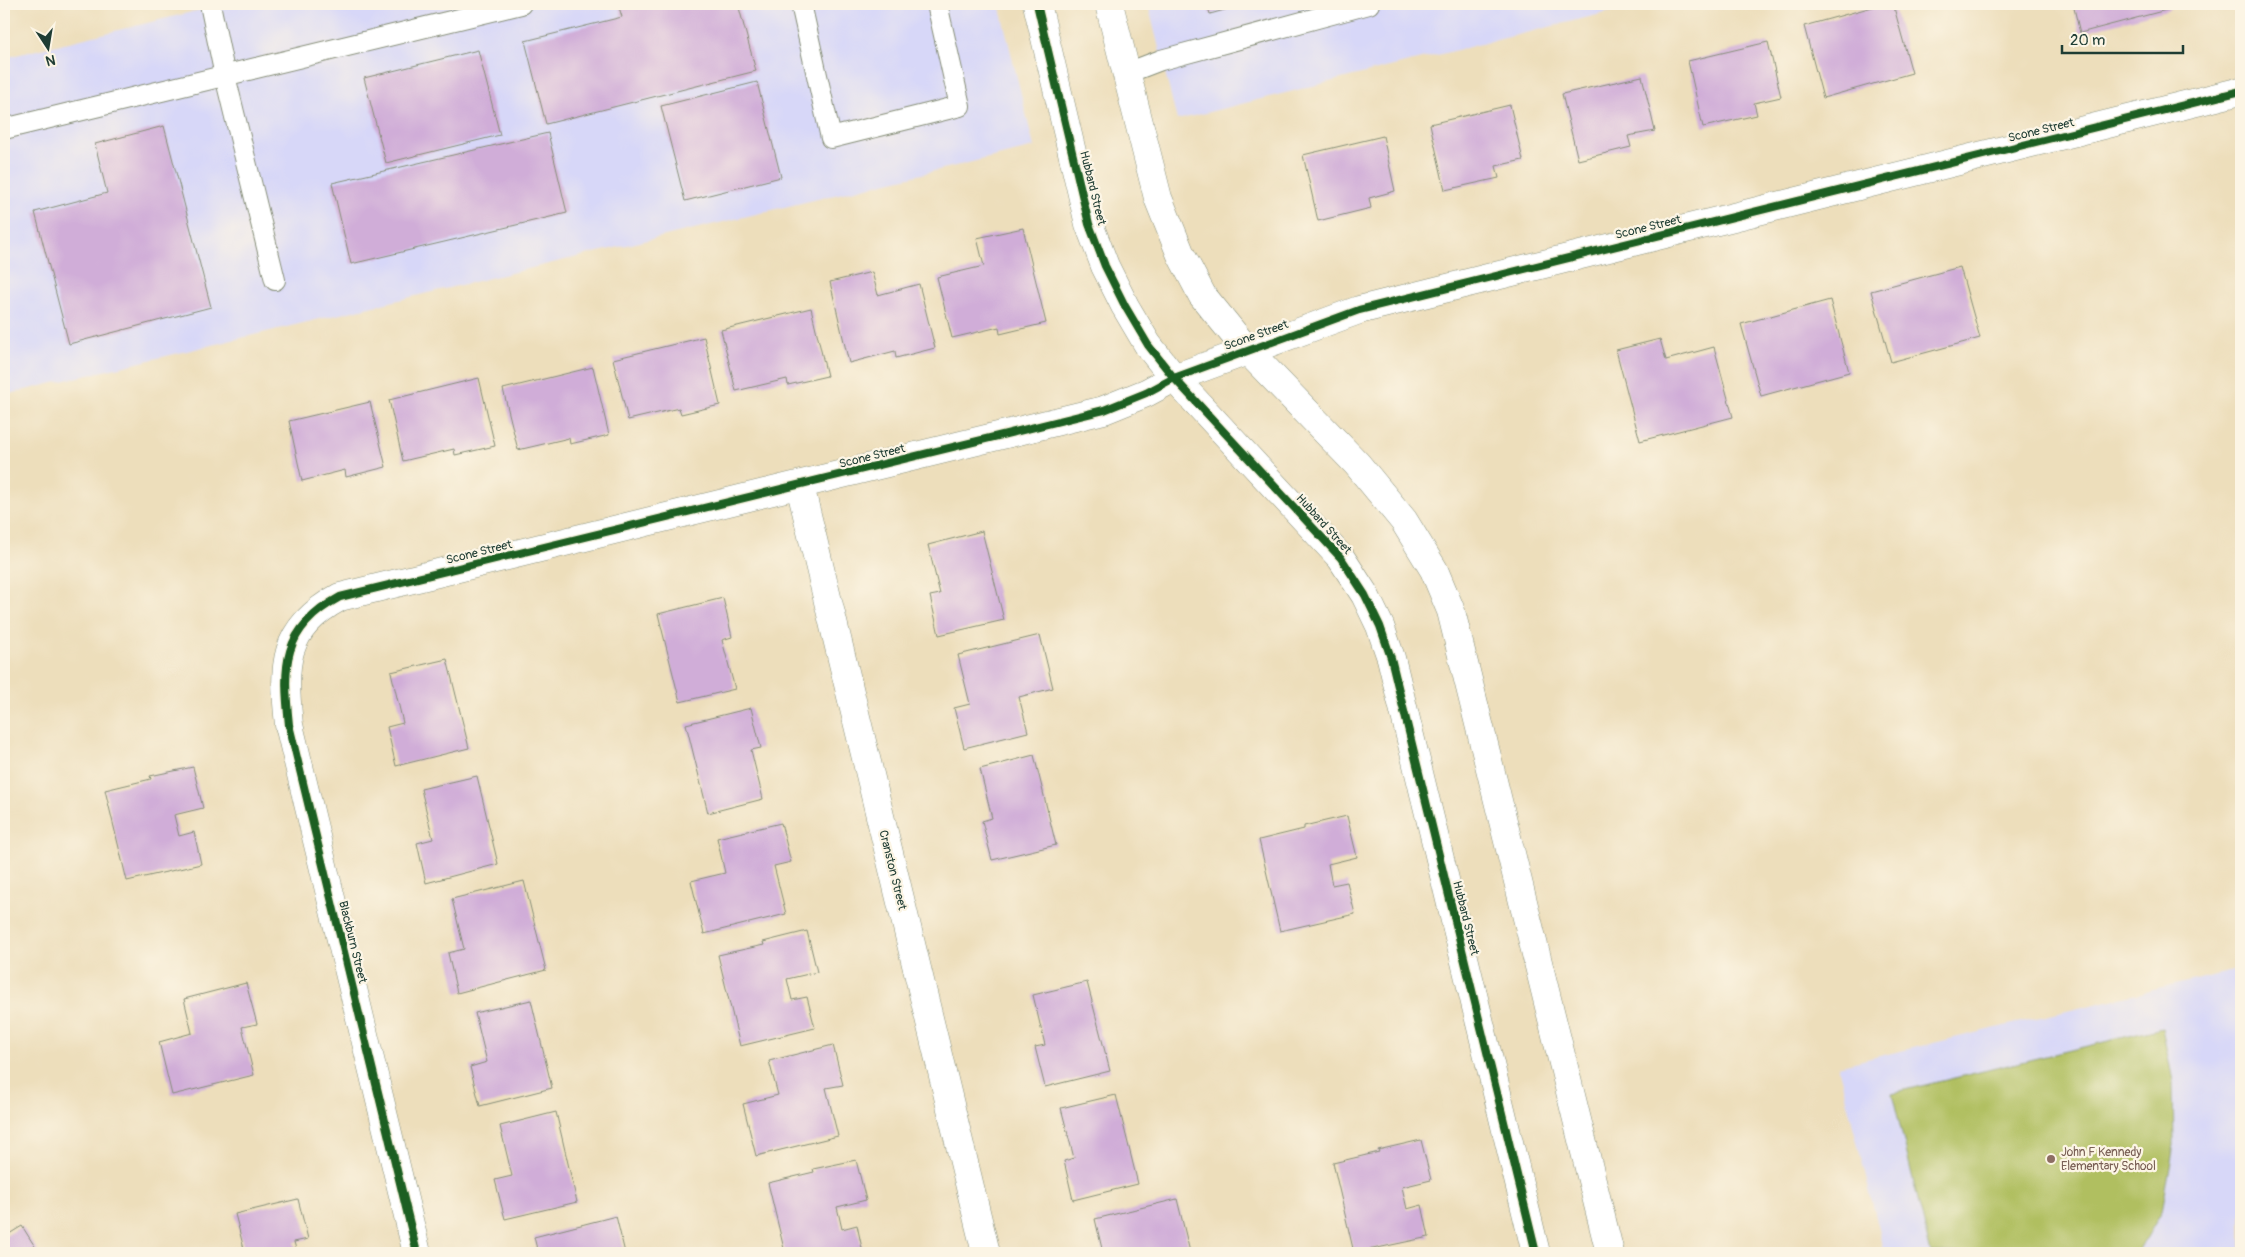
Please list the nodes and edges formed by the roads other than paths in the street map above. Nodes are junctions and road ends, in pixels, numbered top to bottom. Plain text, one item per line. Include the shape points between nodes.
1 (210, 4) edge
2 (521, 4) edge
3 (801, 4) edge
4 (937, 4) edge
5 (1038, 4) edge
6 (1109, 4) edge
7 (1369, 4) edge
8 (1127, 73) junction
9 (225, 76) junction
10 (2241, 92) edge
11 (4, 129) edge
12 (275, 280) dead end
13 (1247, 350) junction
14 (1174, 378) junction
15 (800, 486) junction
16 (298, 635) joint
17 (418, 1253) edge
18 (986, 1253) edge
19 (1536, 1253) edge
20 (1610, 1253) edge

1 - 9 lane
2 - 9 lane
3 - 4 lane via 831,138 960,106
5 - 14 street, Hubbard Street via 1089,224 1125,306 1148,345
6 - 8 street
7 - 8 lane via 1161,60
8 - 13 street via 1158,198 1181,255 1202,295
9 - 11 lane
9 - 12 lane
10 - 13 street, Scone Street via 1359,310
13 - 14 street, Scone Street
13 - 20 street via 1357,464 1404,521 1434,570 1452,611
14 - 15 street, Scone Street via 1104,410
14 - 19 street, Hubbard Street via 1341,558 1380,626 1391,658
15 - 16 street, Scone Street via 340,598 323,606 304,624
15 - 18 street, Cranston Street
16 - 17 street, Blackburn Street via 291,647 285,672 289,725

